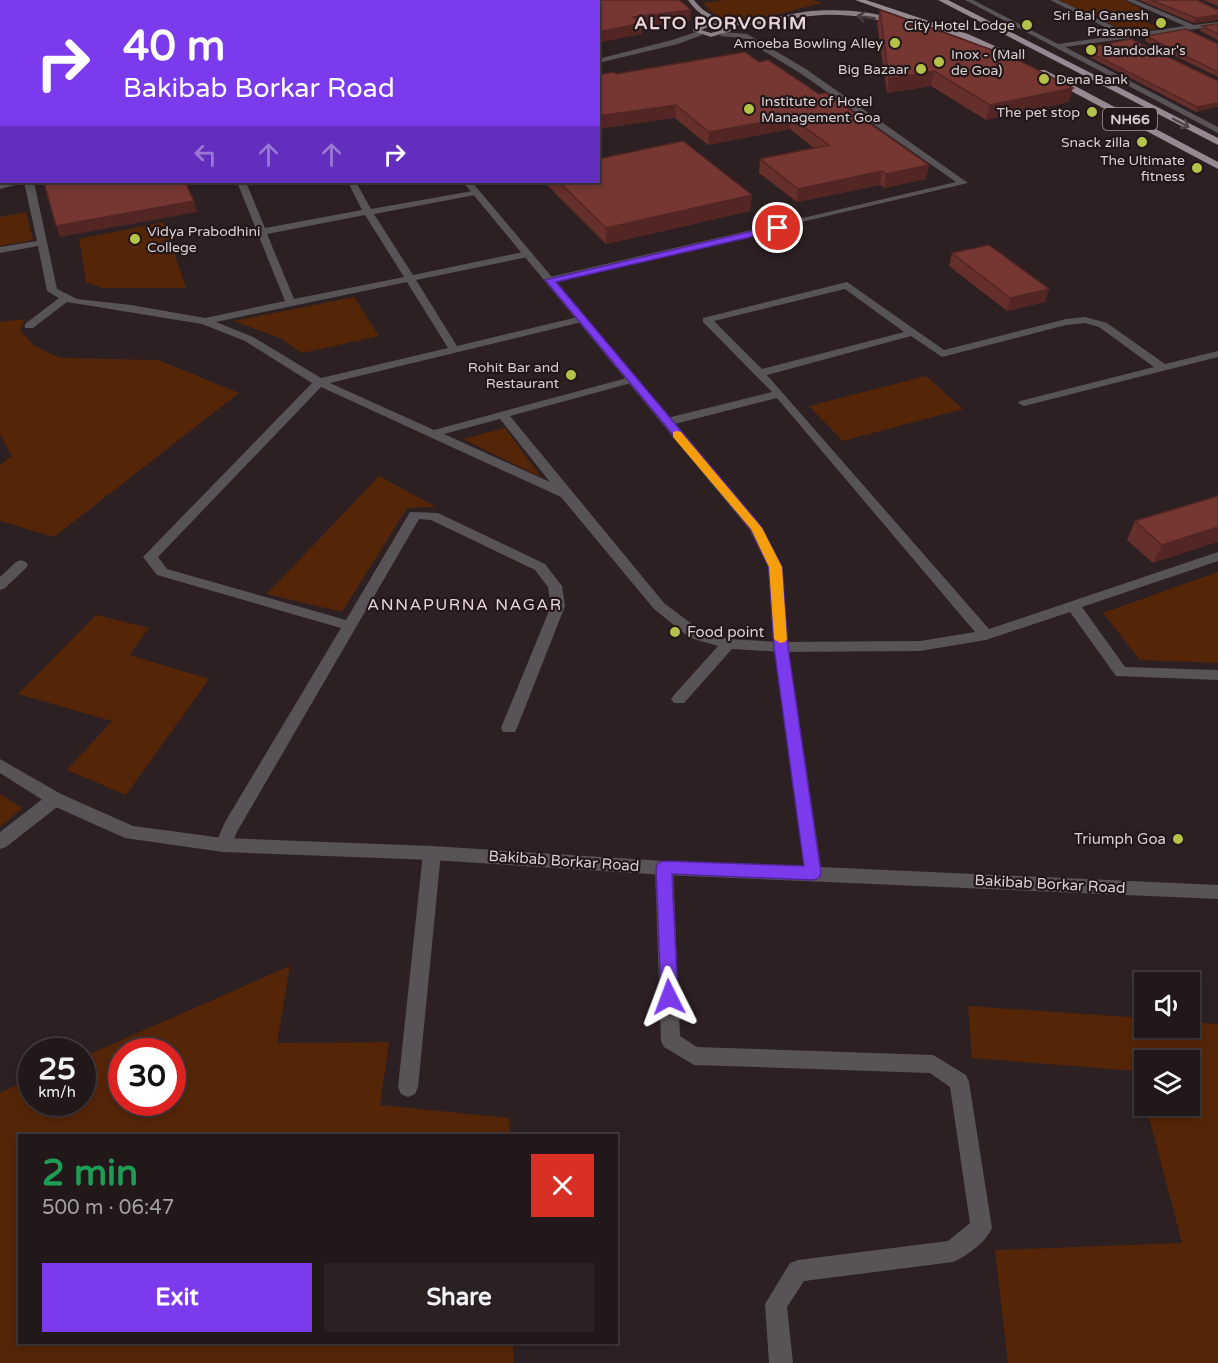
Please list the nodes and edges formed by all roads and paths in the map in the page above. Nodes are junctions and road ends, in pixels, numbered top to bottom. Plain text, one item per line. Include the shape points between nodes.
1 (691, 0) edge
2 (859, 0) edge
3 (942, 0) edge
4 (968, 0) edge
5 (1053, 0) edge
6 (1129, 0) edge
7 (831, 6) dead end
8 (814, 13) junction
9 (702, 14) junction
10 (762, 21) junction
11 (1218, 24) edge
12 (704, 25) junction
13 (910, 27) edge
14 (1188, 28) junction
15 (724, 31) junction
16 (699, 33) junction
17 (1127, 36) junction
18 (1201, 36) edge
19 (1059, 46) junction
20 (1146, 46) edge
21 (1040, 49) junction
22 (986, 54) edge
23 (1009, 59) joint
24 (600, 61) edge
25 (1038, 71) edge
26 (1218, 117) edge
27 (1200, 120) junction
28 (1218, 130) edge
29 (1218, 142) edge
30 (1218, 166) edge
31 (17, 183) edge
32 (29, 183) edge
33 (241, 183) edge
34 (353, 183) edge
35 (0, 186) edge
36 (472, 187) edge
37 (368, 212) junction
38 (260, 232) junction
39 (41, 243) junction
40 (0, 250) edge
41 (528, 254) junction
42 (410, 280) junction
43 (550, 280) junction
44 (66, 298) junction
45 (291, 304) junction
46 (582, 319) junction
47 (205, 321) junction
48 (29, 326) dead end
49 (911, 333) junction
50 (454, 349) junction
51 (1218, 354) edge
52 (1162, 367) junction
53 (761, 374) junction
54 (631, 380) junction
55 (319, 382) junction
56 (780, 394) junction
57 (1024, 403) dead end
58 (503, 415) junction
59 (667, 422) junction
60 (432, 434) junction
61 (566, 494) junction
62 (1218, 556) edge
63 (21, 565) dead end
64 (0, 585) edge
65 (1074, 607) junction
66 (350, 626) junction
67 (986, 635) junction
68 (728, 644) junction
69 (781, 647) junction
70 (1218, 675) edge
71 (679, 699) dead end
72 (509, 728) dead end
73 (0, 765) edge
74 (55, 799) junction
75 (0, 842) edge
76 (223, 845) junction
77 (432, 853) junction
78 (664, 868) junction
79 (813, 873) junction
80 (1218, 892) edge
81 (408, 1088) dead end
82 (781, 1363) edge

1 - 9 main road
2 - 23 highway via 965,36
3 - 21 highway, NH66
4 - 19 street
5 - 17 street
6 - 14 street
7 - 8 main road
8 - 10 main road
13 -> 8 main road via 877,18
9 - 10 main road via 721,21
9 - 12 main road
10 - 15 main road
11 - 14 street
12 - 15 main road
12 - 16 main road via 697,28
14 - 17 street
14 - 18 street
15 - 16 main road
15 - 43 street via 744,36 803,71 963,183
16 - 24 street
17 - 19 street
17 - 20 street
19 - 21 street
19 - 27 street
21 -> 29 highway, NH66
22 - 23 main road
25 - 30 highway, NH66
26 - 27 street
27 - 28 street
31 - 35 street
32 - 39 street
33 - 38 street
34 - 37 street
36 - 37 street
36 - 41 street
37 - 38 street
37 - 42 street
38 - 45 street
39 - 40 street
39 - 44 street via 52,291
41 - 42 street
41 - 43 street
42 - 45 street
42 - 50 street
43 - 46 street
44 - 47 street
44 - 48 street
45 - 47 street
46 - 50 street
46 - 54 street
47 - 55 street via 249,339
49 - 52 street via 942,354 1085,320 1102,325
49 - 53 street
49 - 53 street via 847,285 707,320
50 - 55 street
51 - 52 street
52 - 57 street
53 - 56 street
54 - 58 street
54 - 59 street
55 - 60 street
55 - 66 street via 150,557 162,572
56 - 59 street
56 - 67 street
58 - 60 street
58 - 61 street
59 - 69 street via 756,528 776,567
60 - 61 street
61 - 68 street via 659,606 695,634
62 - 65 street
63 - 64 street
65 - 67 street
65 - 70 street via 1121,672
66 - 72 street via 416,515 433,516 540,567 555,586 558,606
66 - 76 street
67 - 69 street via 921,646
68 - 69 street
68 - 71 street
69 - 79 street
73 - 74 street, Bakibab Borkar Road
74 - 75 street
74 - 76 street, Bakibab Borkar Road via 131,833
76 - 77 street, Bakibab Borkar Road
77 - 78 street, Bakibab Borkar Road
77 - 81 street
78 - 79 street, Bakibab Borkar Road
78 - 82 street via 671,1041 694,1056 933,1064 958,1082 981,1228 953,1251 798,1271 776,1304
79 - 80 street, Bakibab Borkar Road

